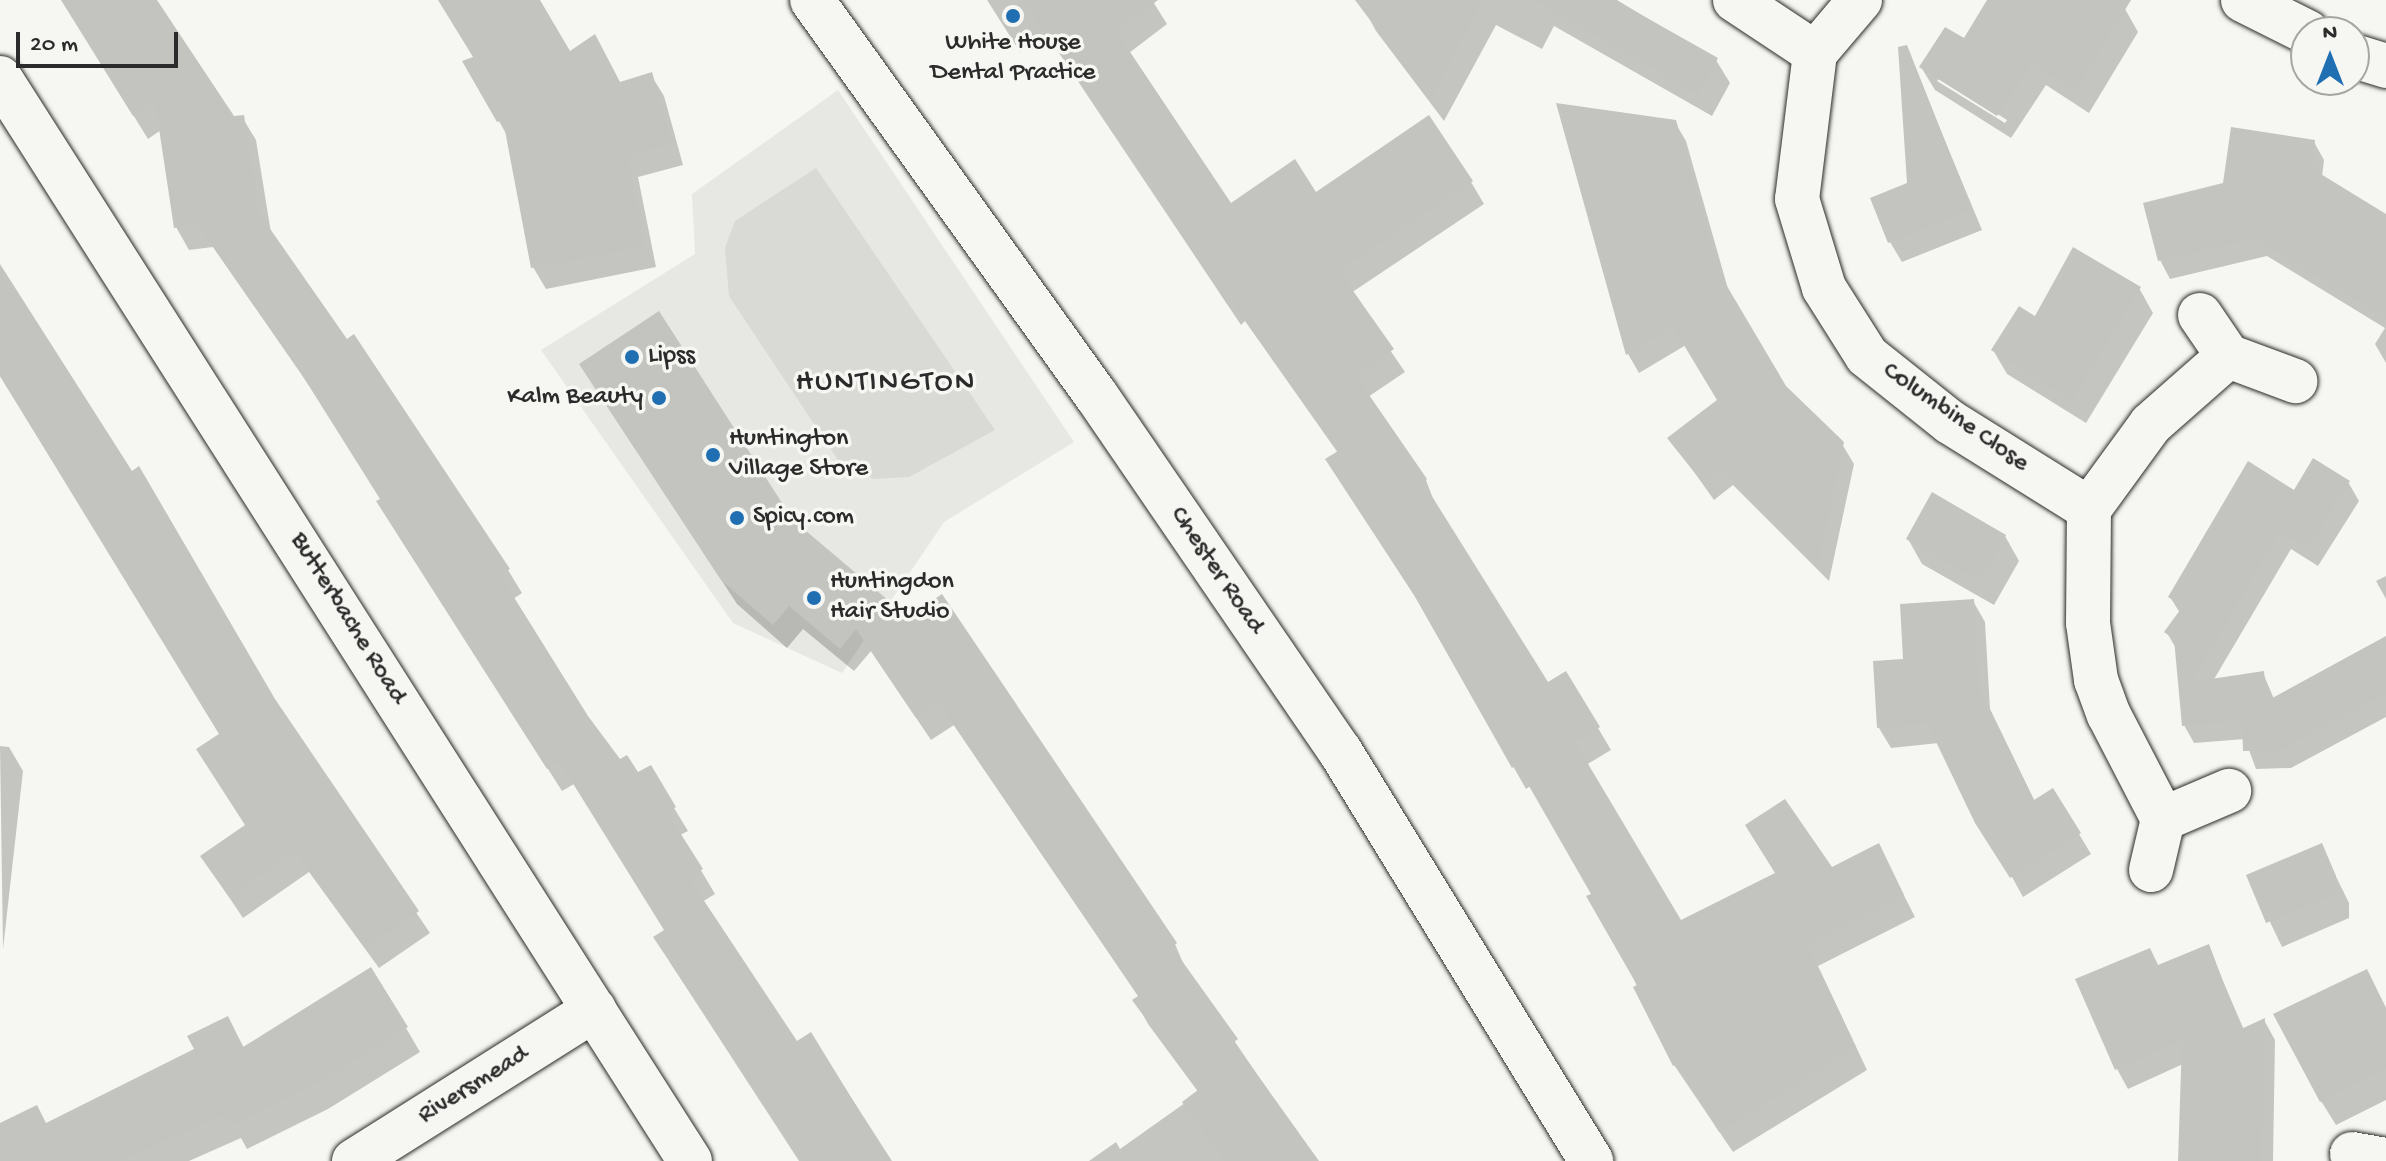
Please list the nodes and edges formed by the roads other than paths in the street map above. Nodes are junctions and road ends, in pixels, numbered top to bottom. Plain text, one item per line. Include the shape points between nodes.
1 (812, 0) edge
2 (1735, 0) edge
3 (1860, 0) edge
4 (2243, 0) edge
5 (2290, 24) edge
6 (1815, 53) junction
7 (0, 78) edge
8 (2200, 315) dead end
9 (2228, 356) junction
10 (2295, 381) dead end
11 (2089, 509) junction
12 (2229, 791) dead end
13 (2163, 819) junction
14 (2151, 870) dead end
15 (594, 1010) junction
16 (354, 1161) edge
17 (690, 1161) edge
18 (1591, 1161) edge

1 - 18 street, Chester Road via 1096,395 1340,751
2 - 6 street
3 - 6 street
4 - 5 street
6 - 11 street, Columbine Close via 1797,199 1824,288 1867,356 1950,422
7 - 15 street, Butterbache Road
8 - 9 street
9 - 10 street
9 - 11 street via 2151,424
11 - 13 street via 2088,623 2096,680
12 - 13 street
13 - 14 street
15 - 16 street, Riversmead
15 - 17 street, Butterbache Road

